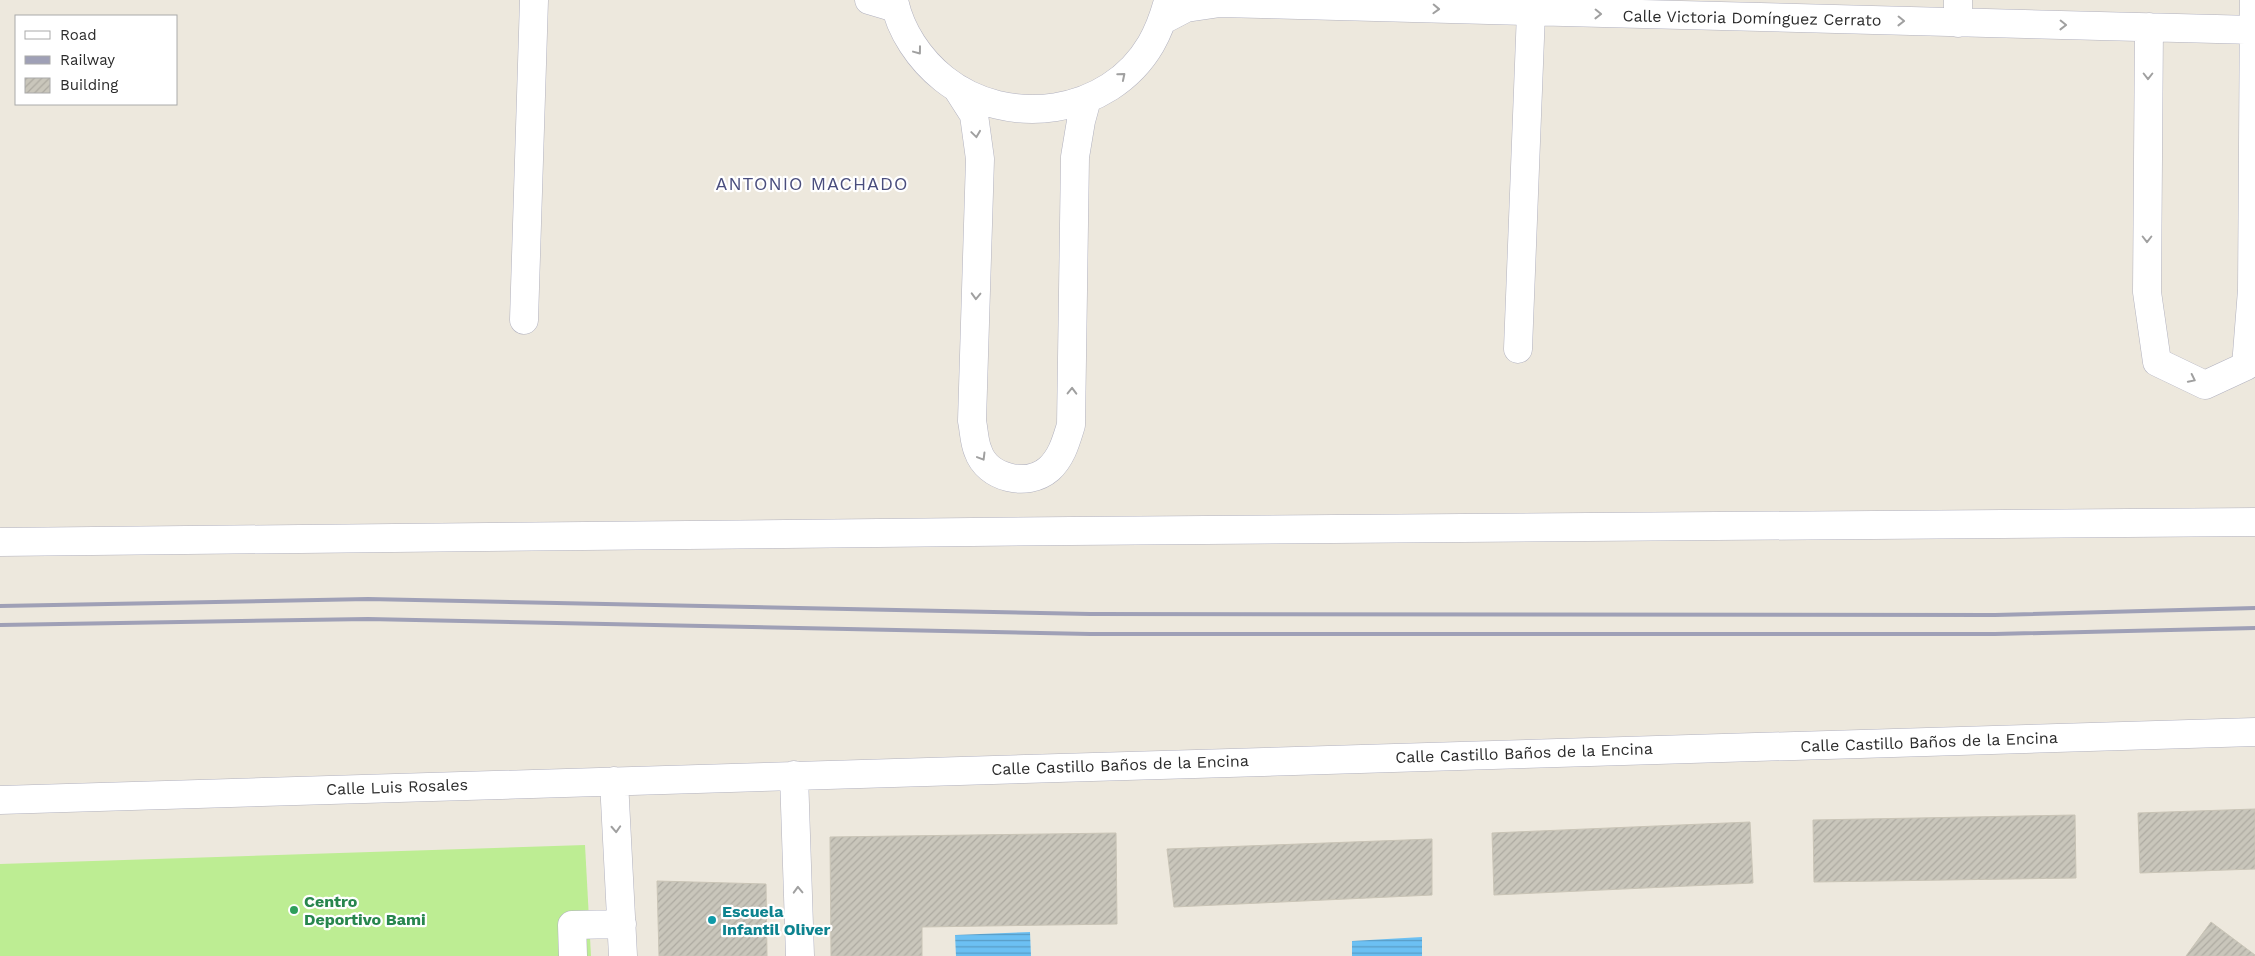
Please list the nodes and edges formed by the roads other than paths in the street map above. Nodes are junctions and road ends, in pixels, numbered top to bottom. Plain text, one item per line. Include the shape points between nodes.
1 (534, 0) edge
2 (869, 0) edge
3 (2254, 0) edge
4 (895, 4) edge
5 (1166, 10) edge
6 (1958, 11) edge
7 (1531, 12) junction
8 (2149, 28) junction
9 (2254, 30) edge
10 (958, 90) junction
11 (1087, 99) junction
12 (524, 320) dead end
13 (1518, 349) dead end
14 (2255, 522) edge
15 (0, 542) edge
16 (2255, 732) edge
17 (794, 775) junction
18 (614, 781) junction
19 (0, 800) edge
20 (622, 924) junction
21 (574, 956) edge
22 (623, 956) edge
23 (800, 956) edge

1 - 12 street
2 - 4 street
3 - 9 street
4 -> 10 street via 910,40 930,68
5 -> 7 street, Calle Victoria Domínguez Cerrato via 1220,3
11 -> 5 street via 1132,67 1150,45
7 -> 6 street, Calle Victoria Domínguez Cerrato
6 -> 8 street, Calle Victoria Domínguez Cerrato
7 - 13 street
8 - 9 street, Calle Victoria Domínguez Cerrato
8 -> 9 street via 2147,292 2157,362 2205,385 2246,366 2252,290
10 - 11 street via 988,104 1021,110 1055,108
10 -> 11 street via 974,115 980,159 972,421 978,452 990,470 1008,478 1029,478 1048,470 1064,450 1071,425 1075,157
14 - 15 street
16 - 17 street, Calle Castillo Baños de la Encina
17 - 18 street, Calle Luis Rosales
23 -> 17 street
18 - 19 street, Calle Luis Rosales
18 -> 20 street
20 - 21 street via 572,926
20 - 22 street

